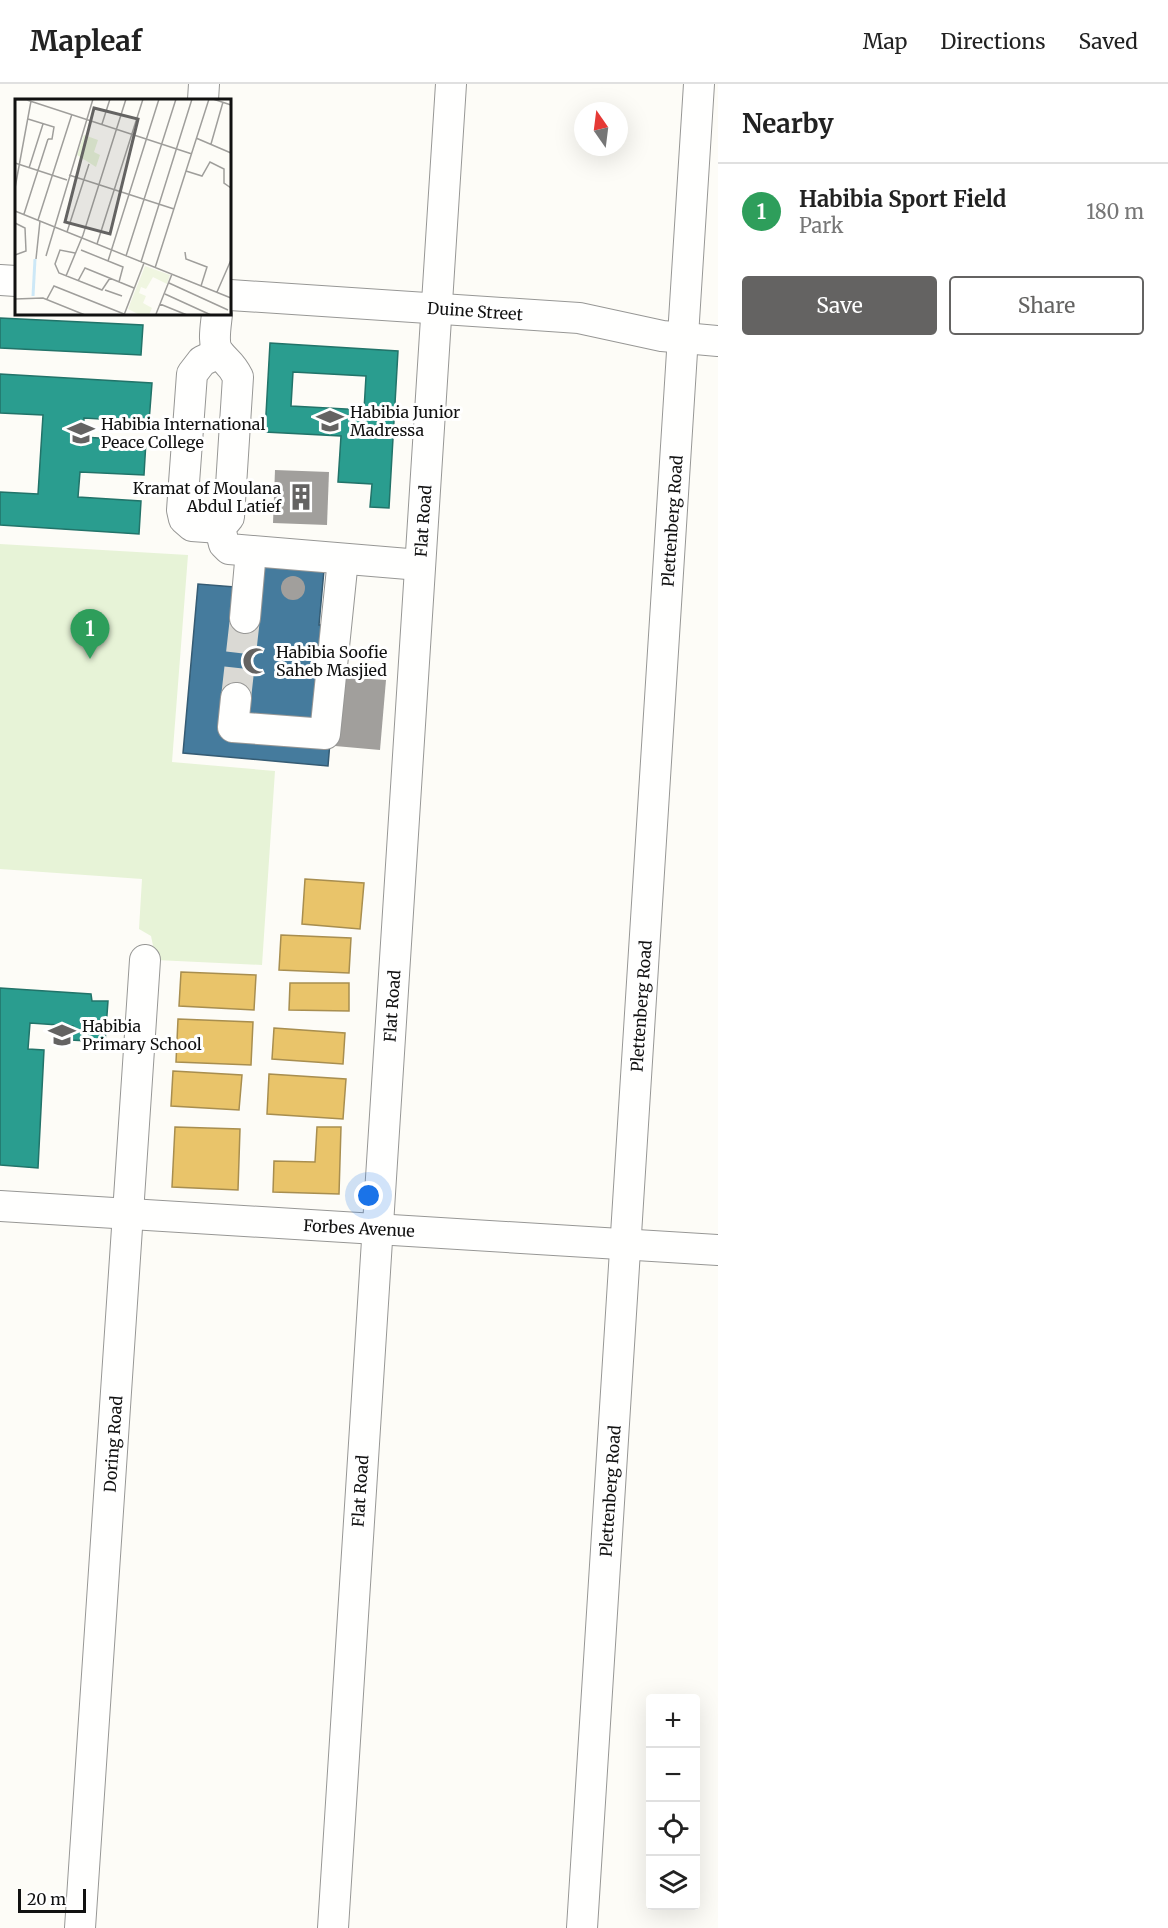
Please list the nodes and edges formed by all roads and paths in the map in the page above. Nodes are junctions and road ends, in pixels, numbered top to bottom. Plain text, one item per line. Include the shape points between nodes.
1 (204, 84) edge
2 (451, 84) edge
3 (699, 84) edge
4 (203, 99) edge
5 (0, 280) edge
6 (15, 281) edge
7 (231, 295) edge
8 (437, 309) junction
9 (217, 315) edge
10 (683, 339) junction
11 (718, 341) edge
12 (219, 353) junction
13 (220, 528) junction
14 (251, 551) junction
15 (343, 559) junction
16 (420, 565) junction
17 (244, 618) tunnel mouth
18 (236, 698) tunnel mouth
19 (145, 960) dead end
20 (0, 1206) edge
21 (129, 1214) junction
22 (377, 1229) junction
23 (626, 1244) junction
24 (718, 1250) edge
25 (80, 1928) edge
26 (333, 1928) edge
27 (582, 1928) edge

1 - 4 street
2 - 8 street, Flat Road
3 - 10 street, Plettenberg Road
5 - 6 street
7 - 8 street, Duine Street
8 - 10 street, Duine Street via 579,318
8 - 16 street, Flat Road
9 - 12 street
10 - 11 street, Duine Street
10 - 23 street, Plettenberg Road
12 - 13 street via 231,362 238,377 229,518
12 - 13 street via 202,361 192,374 182,510 184,519 192,526
13 - 14 street via 229,549
14 - 15 street
14 - 17 street
15 - 16 street
15 - 18 street via 325,734 233,727
16 - 22 street, Flat Road
19 - 21 street, Doring Road
20 - 21 street, Forbes Avenue
21 - 22 street, Forbes Avenue
21 - 25 street, Doring Road
22 - 23 street, Forbes Avenue
22 - 26 street, Flat Road
23 - 24 street, Forbes Avenue
23 - 27 street, Plettenberg Road

